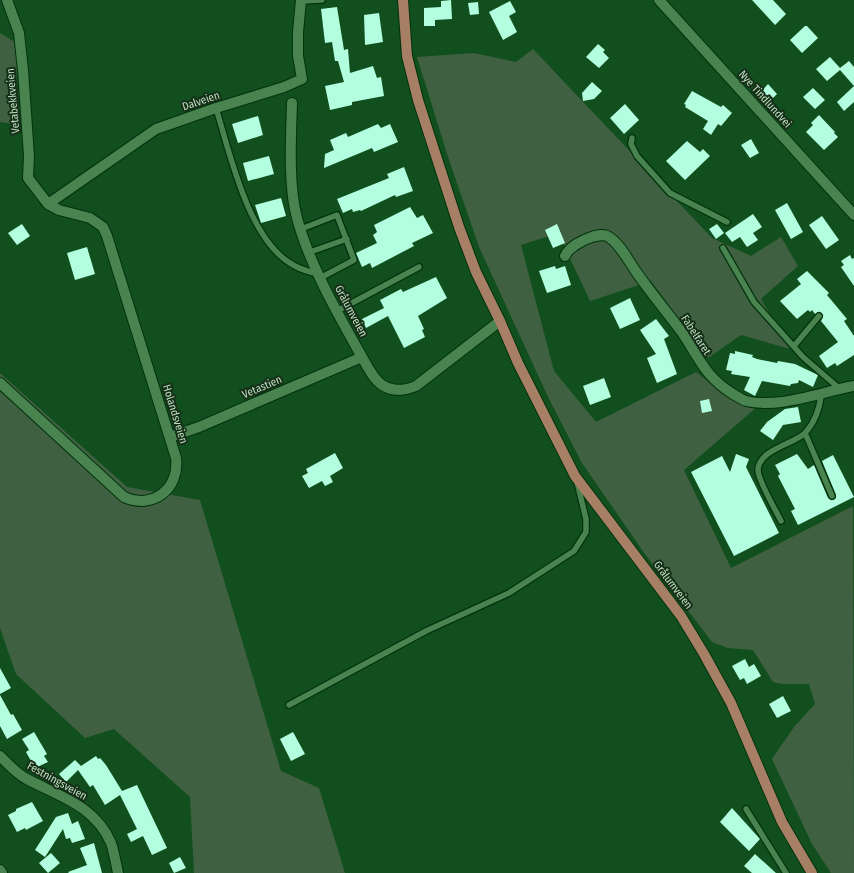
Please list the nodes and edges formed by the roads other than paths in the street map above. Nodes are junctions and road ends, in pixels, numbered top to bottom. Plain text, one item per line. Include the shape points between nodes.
1 (8, 0) edge
2 (322, 0) edge
3 (403, 0) edge
4 (659, 0) edge
5 (301, 1) edge
6 (292, 103) dead end
7 (216, 108) junction
8 (632, 138) dead end
9 (28, 178) joint
10 (48, 204) junction
11 (854, 214) edge
12 (727, 222) dead end
13 (301, 229) junction
14 (347, 239) junction
15 (724, 248) dead end
16 (310, 252) junction
17 (564, 256) dead end
18 (419, 267) dead end
19 (319, 276) junction
20 (337, 311) junction
21 (819, 316) dead end
22 (500, 321) junction
23 (794, 346) junction
24 (362, 357) junction
25 (0, 383) edge
26 (854, 386) edge
27 (840, 389) junction
28 (821, 394) junction
29 (805, 433) junction
30 (170, 436) junction
31 (575, 476) junction
32 (832, 496) dead end
33 (781, 521) dead end
34 (289, 705) dead end
35 (0, 756) edge
36 (746, 809) dead end
37 (0, 870) edge
38 (2, 873) edge
39 (118, 873) edge
40 (786, 873) edge
41 (812, 873) edge

1 - 9 street, Vetabekkveien via 18,33 21,55 28,134
2 - 5 lane
3 - 22 main road, Grålumveien via 407,56 418,100 459,227 476,272
4 - 11 street, Nye Tindlundvei
5 - 7 street, Dalveien via 298,56 302,78 284,87
6 - 13 street, Grålumveien via 292,187
7 - 10 street, Dalveien via 156,129
7 - 19 lane via 247,207 256,225 280,256 294,266
8 - 12 lane via 631,144 637,156 670,193
9 - 10 street, Holandsveien
10 - 30 street, Holandsveien via 59,210 90,218 107,236
13 - 14 lane via 337,214
13 - 16 street, Grålumveien
14 - 16 lane
14 - 19 lane via 354,260
15 - 23 lane via 754,302
16 - 19 street, Grålumveien
17 - 28 street, Fabelfaret via 568,250 592,237 602,234 608,236 619,247 681,332 704,369 721,386 745,401 772,403
18 - 20 lane
19 - 20 street, Grålumveien
20 - 24 street, Grålumveien
21 - 23 lane
22 - 24 street, Grålumveien via 408,390 391,390 376,380
22 - 31 main road, Grålumveien via 518,364
23 - 27 lane
24 - 30 street, Vetastien via 199,427
25 - 30 street, Holandsveien via 116,492 130,500 148,501 161,496 170,487 177,465
26 - 27 street, Fabelfaret
27 - 28 street, Fabelfaret
28 - 29 lane via 819,410
29 - 32 lane
29 - 33 lane via 765,456 758,470
31 - 34 lane via 586,519 586,532 574,551 509,593 426,631
31 - 41 main road, Grålumveien via 681,616 704,654 731,703 782,822
35 - 39 street, Festningsveien via 25,778 70,799 88,812 111,843
36 - 40 lane
37 - 38 street

